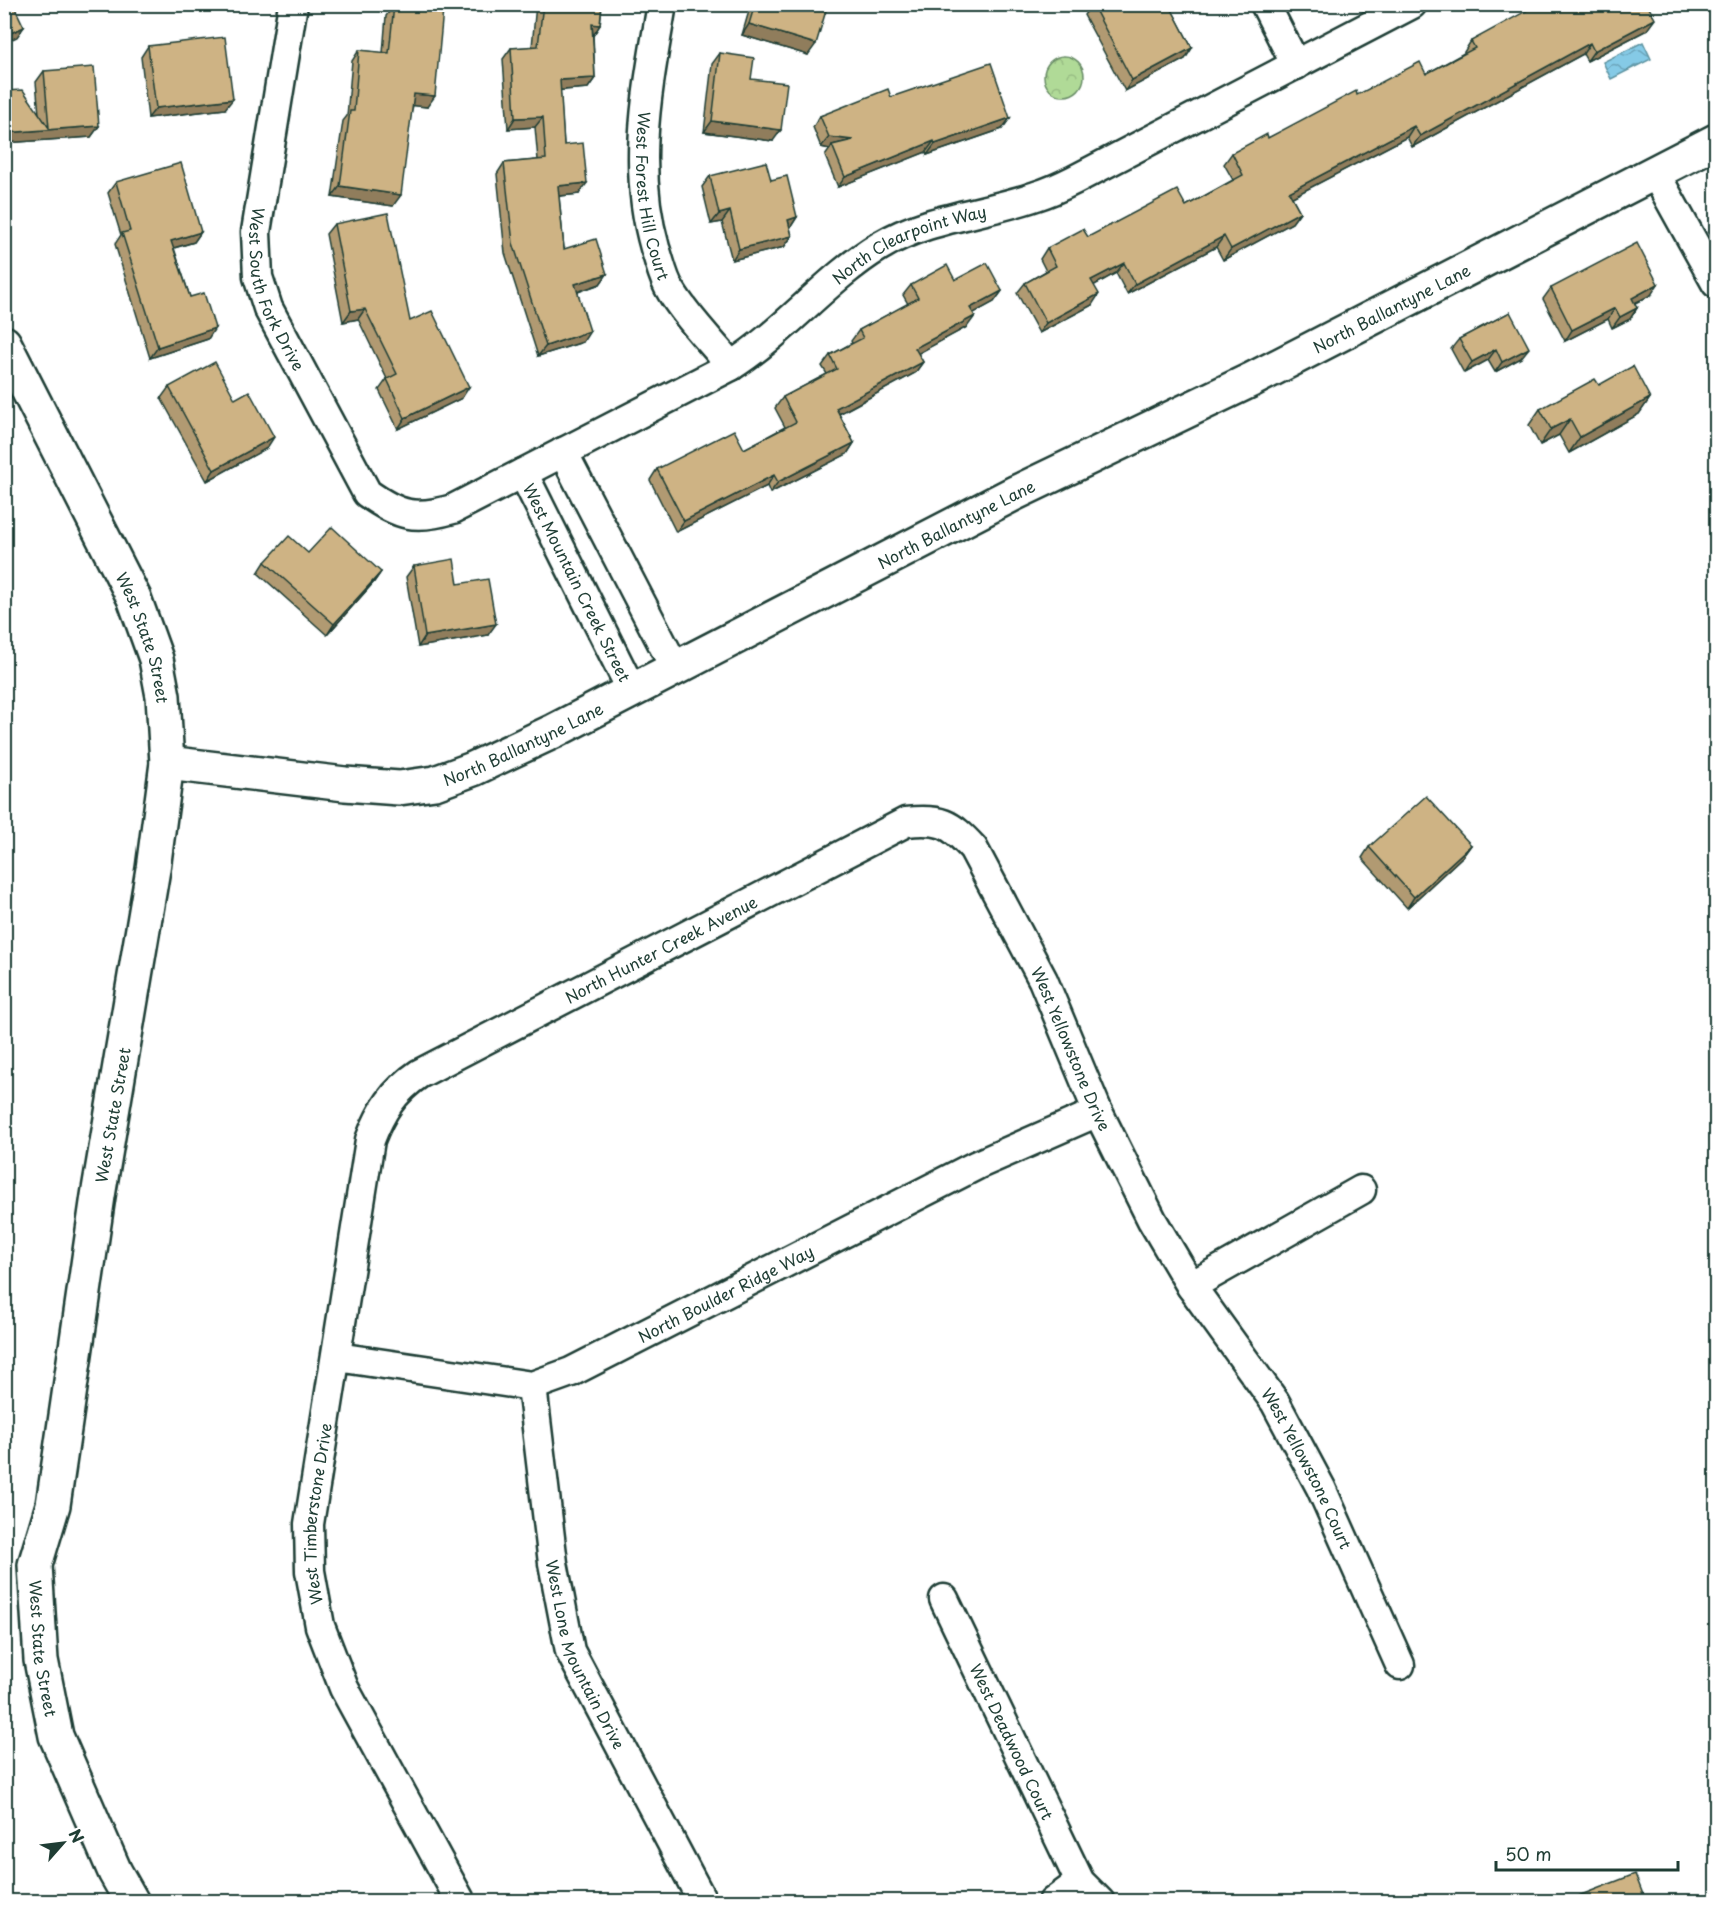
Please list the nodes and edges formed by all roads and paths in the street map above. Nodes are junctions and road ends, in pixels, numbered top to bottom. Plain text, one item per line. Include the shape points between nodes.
1 (293, 4) edge
2 (662, 4) edge
3 (1265, 4) edge
4 (1412, 4) edge
5 (1296, 65) junction
6 (1716, 141) edge
7 (1655, 173) junction
8 (1716, 283) edge
9 (8, 359) edge
10 (731, 366) junction
11 (563, 452) junction
12 (523, 473) junction
13 (426, 517) joint
14 (675, 668) junction
15 (632, 691) junction
16 (167, 763) junction
17 (942, 821) joint
18 (390, 1100) joint
19 (1098, 1112) junction
20 (1361, 1190) dead end
21 (1191, 1286) junction
22 (337, 1357) junction
23 (532, 1386) junction
24 (944, 1599) dead end
25 (1400, 1665) dead end
26 (1090, 1892) edge
27 (132, 1902) edge
28 (461, 1902) edge
29 (703, 1902) edge
30 (1053, 1902) edge

1 - 13 street, West South Fork Drive via 256,232 258,277 268,308 367,493 390,510
2 - 10 street, West Forest Hill Court via 641,154 647,212 670,291
3 - 5 street
4 - 5 street, North Clearpoint Way
5 - 10 street, North Clearpoint Way via 1065,184 1036,196 921,227 881,245 756,350
6 - 7 street, North Ballantyne Lane
7 - 8 street
7 - 14 street, North Ballantyne Lane
9 - 16 street, West State Street via 134,598 156,659 163,696
10 - 11 street, North Clearpoint Way
11 - 12 street, North Clearpoint Way
11 - 14 street
12 - 13 street, North Clearpoint Way via 453,509
12 - 15 street, West Mountain Creek Street
14 - 15 street, North Ballantyne Lane
15 - 16 street, North Ballantyne Lane via 473,769 435,783 399,788 345,784
16 - 27 street, West State Street via 53,1504 35,1565 41,1660 56,1736
17 - 18 street, North Hunter Creek Avenue via 906,822 419,1074
17 - 19 street, West Yellowstone Drive via 973,848 1043,980
18 - 22 street, West Timberstone Drive via 370,1140
19 - 21 street, West Yellowstone Drive via 1152,1220
19 - 23 street, North Boulder Ridge Way via 977,1165 571,1372
20 - 21 street
21 - 25 street, West Yellowstone Court via 1275,1402 1321,1488
22 - 23 street, North Boulder Ridge Way
22 - 28 street, West Timberstone Drive via 309,1524 310,1571 320,1626 344,1688
23 - 29 street, West Lone Mountain Drive via 553,1563 570,1651
24 - 26 street, West Deadwood Court
26 - 30 street

